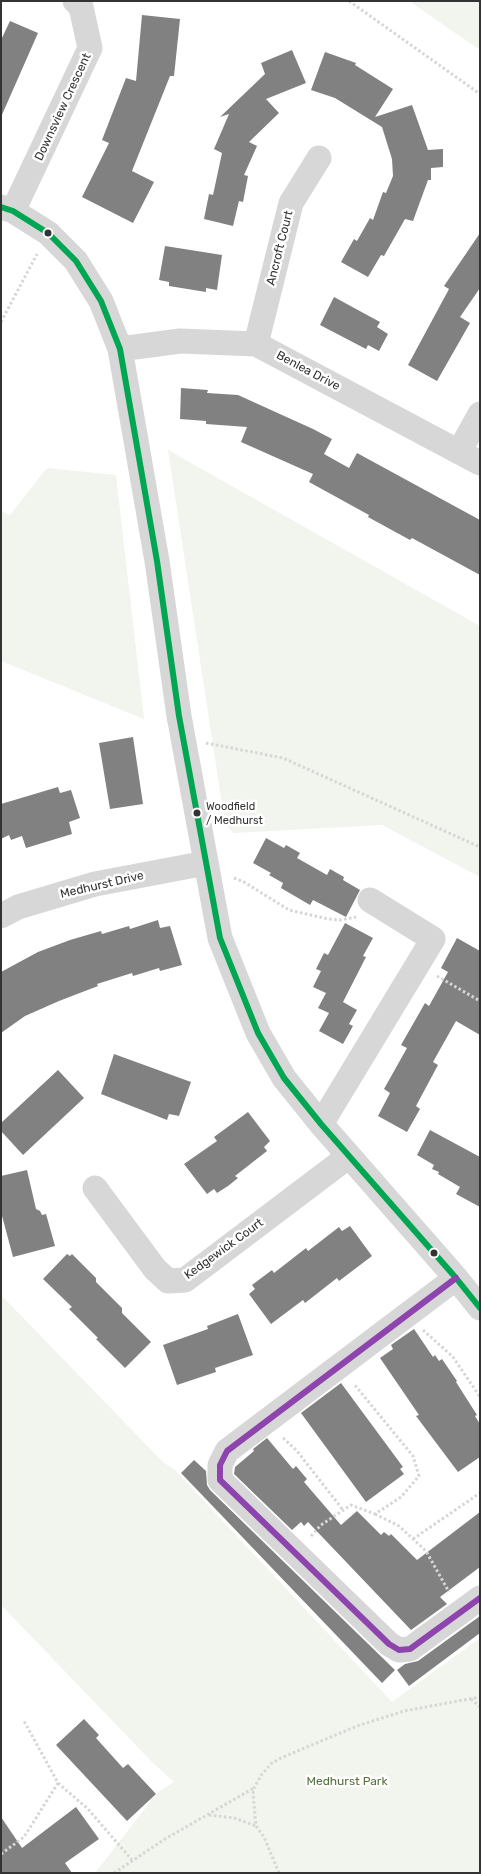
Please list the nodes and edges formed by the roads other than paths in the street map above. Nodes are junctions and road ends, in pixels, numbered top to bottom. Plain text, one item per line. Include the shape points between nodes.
1 (75, 1) edge
2 (319, 158) dead end
3 (7, 209) edge
4 (256, 344) junction
5 (120, 348) junction
6 (480, 414) edge
7 (470, 458) edge
8 (206, 863) junction
9 (370, 900) road end
10 (1, 916) edge
11 (321, 1124) junction
12 (349, 1156) junction
13 (95, 1188) dead end
14 (456, 1278) junction
15 (480, 1308) edge
16 (480, 1598) edge

1 - 3 street, Downsview Crescent via 81,6 90,48
2 - 4 street, Ancroft Court via 291,204
3 - 5 street via 48,233 76,261 101,301
4 - 5 street, Benlea Drive via 180,341
4 - 7 street, Benlea Drive
5 - 8 street
6 - 7 street
8 - 10 street, Medhurst Drive via 95,884 18,907
8 - 11 street via 220,938 258,1033 284,1078
9 - 11 street via 433,939
11 - 12 street
12 - 13 street, Kedgewick Court via 185,1280 168,1281 155,1269
12 - 14 street
14 - 15 street
14 - 16 street via 227,1451 220,1465 220,1480 389,1644 399,1650 410,1649

